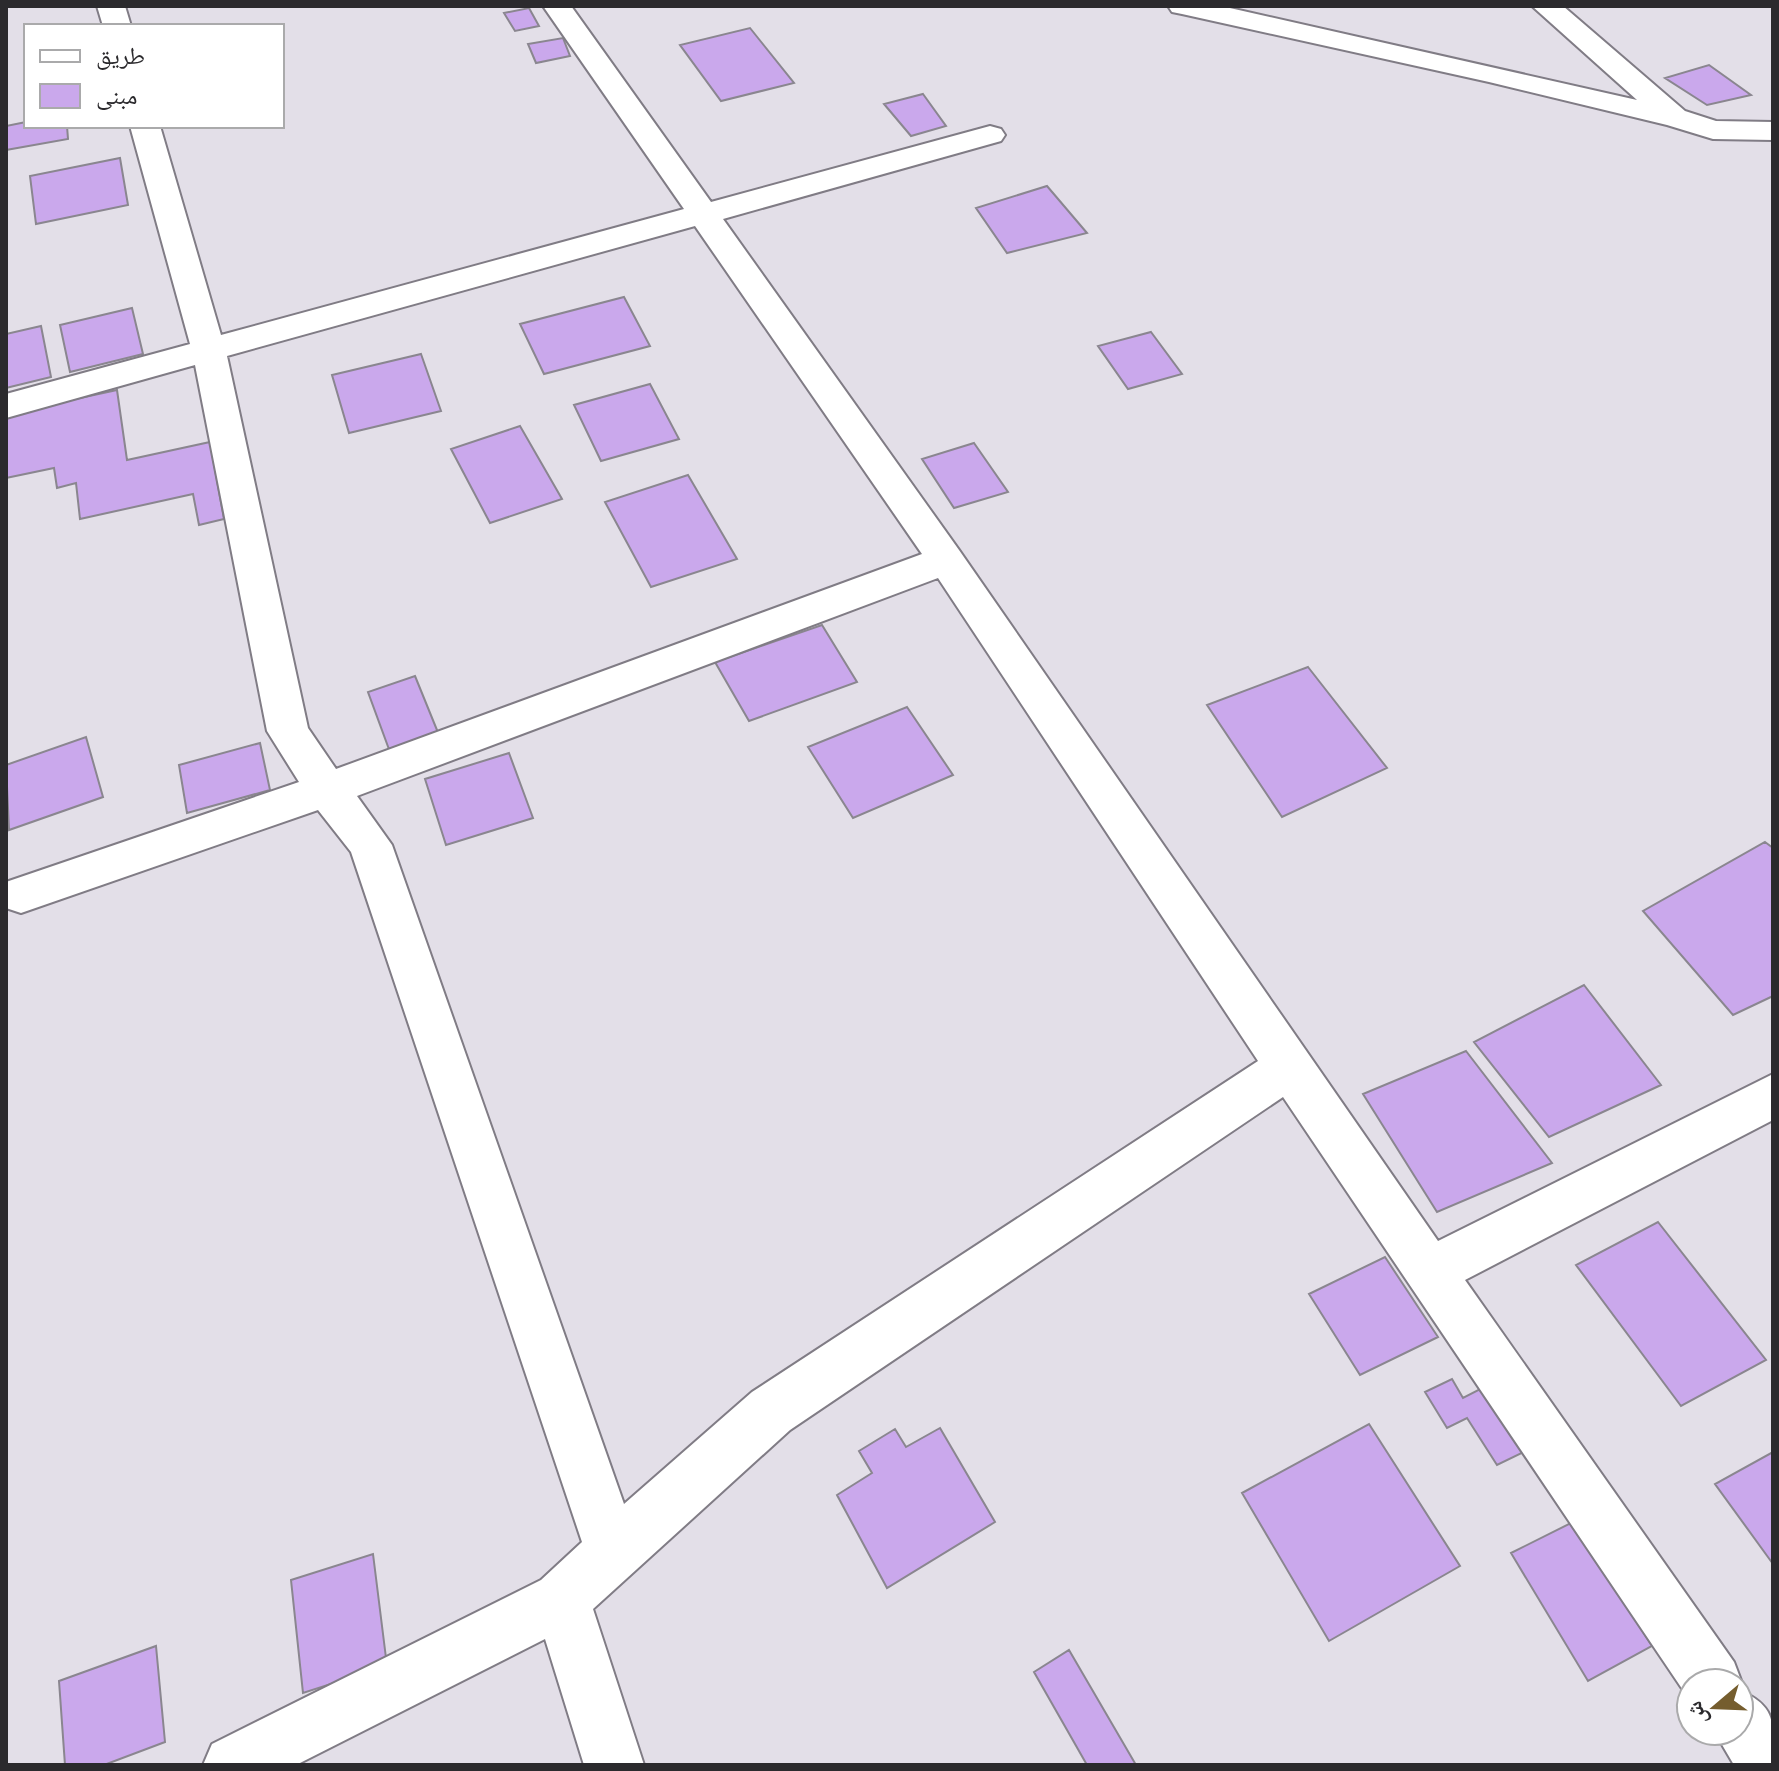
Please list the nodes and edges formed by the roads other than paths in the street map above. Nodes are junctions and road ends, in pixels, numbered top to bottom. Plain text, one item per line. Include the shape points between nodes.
1 (557, 6) edge
2 (1182, 6) edge
3 (1546, 6) edge
4 (1677, 118) junction
5 (146, 128) edge
6 (1773, 131) edge
7 (990, 135) dead end
8 (704, 216) junction
9 (209, 352) junction
10 (6, 406) edge
11 (946, 560) junction
12 (327, 790) junction
13 (21, 895) dead end
14 (1289, 1067) junction
15 (1773, 1096) edge
16 (1431, 1271) junction
17 (613, 1551) junction
18 (561, 1600) junction
19 (1702, 1667) edge
20 (1755, 1743) edge
21 (233, 1765) edge
22 (614, 1765) edge
23 (1770, 1765) edge

1 - 8 street
2 - 4 street
3 - 4 street
4 - 6 street via 1713,130
5 - 9 street
7 - 8 street
8 - 9 street
8 - 11 street
9 - 10 street
9 - 12 street via 288,731
11 - 12 street
11 - 14 street
12 - 13 street
12 - 17 street via 370,845
14 - 16 street
14 - 17 street via 771,1411
15 - 16 street
16 - 19 street
17 - 18 street
18 - 21 street
18 - 22 street
20 - 23 street

